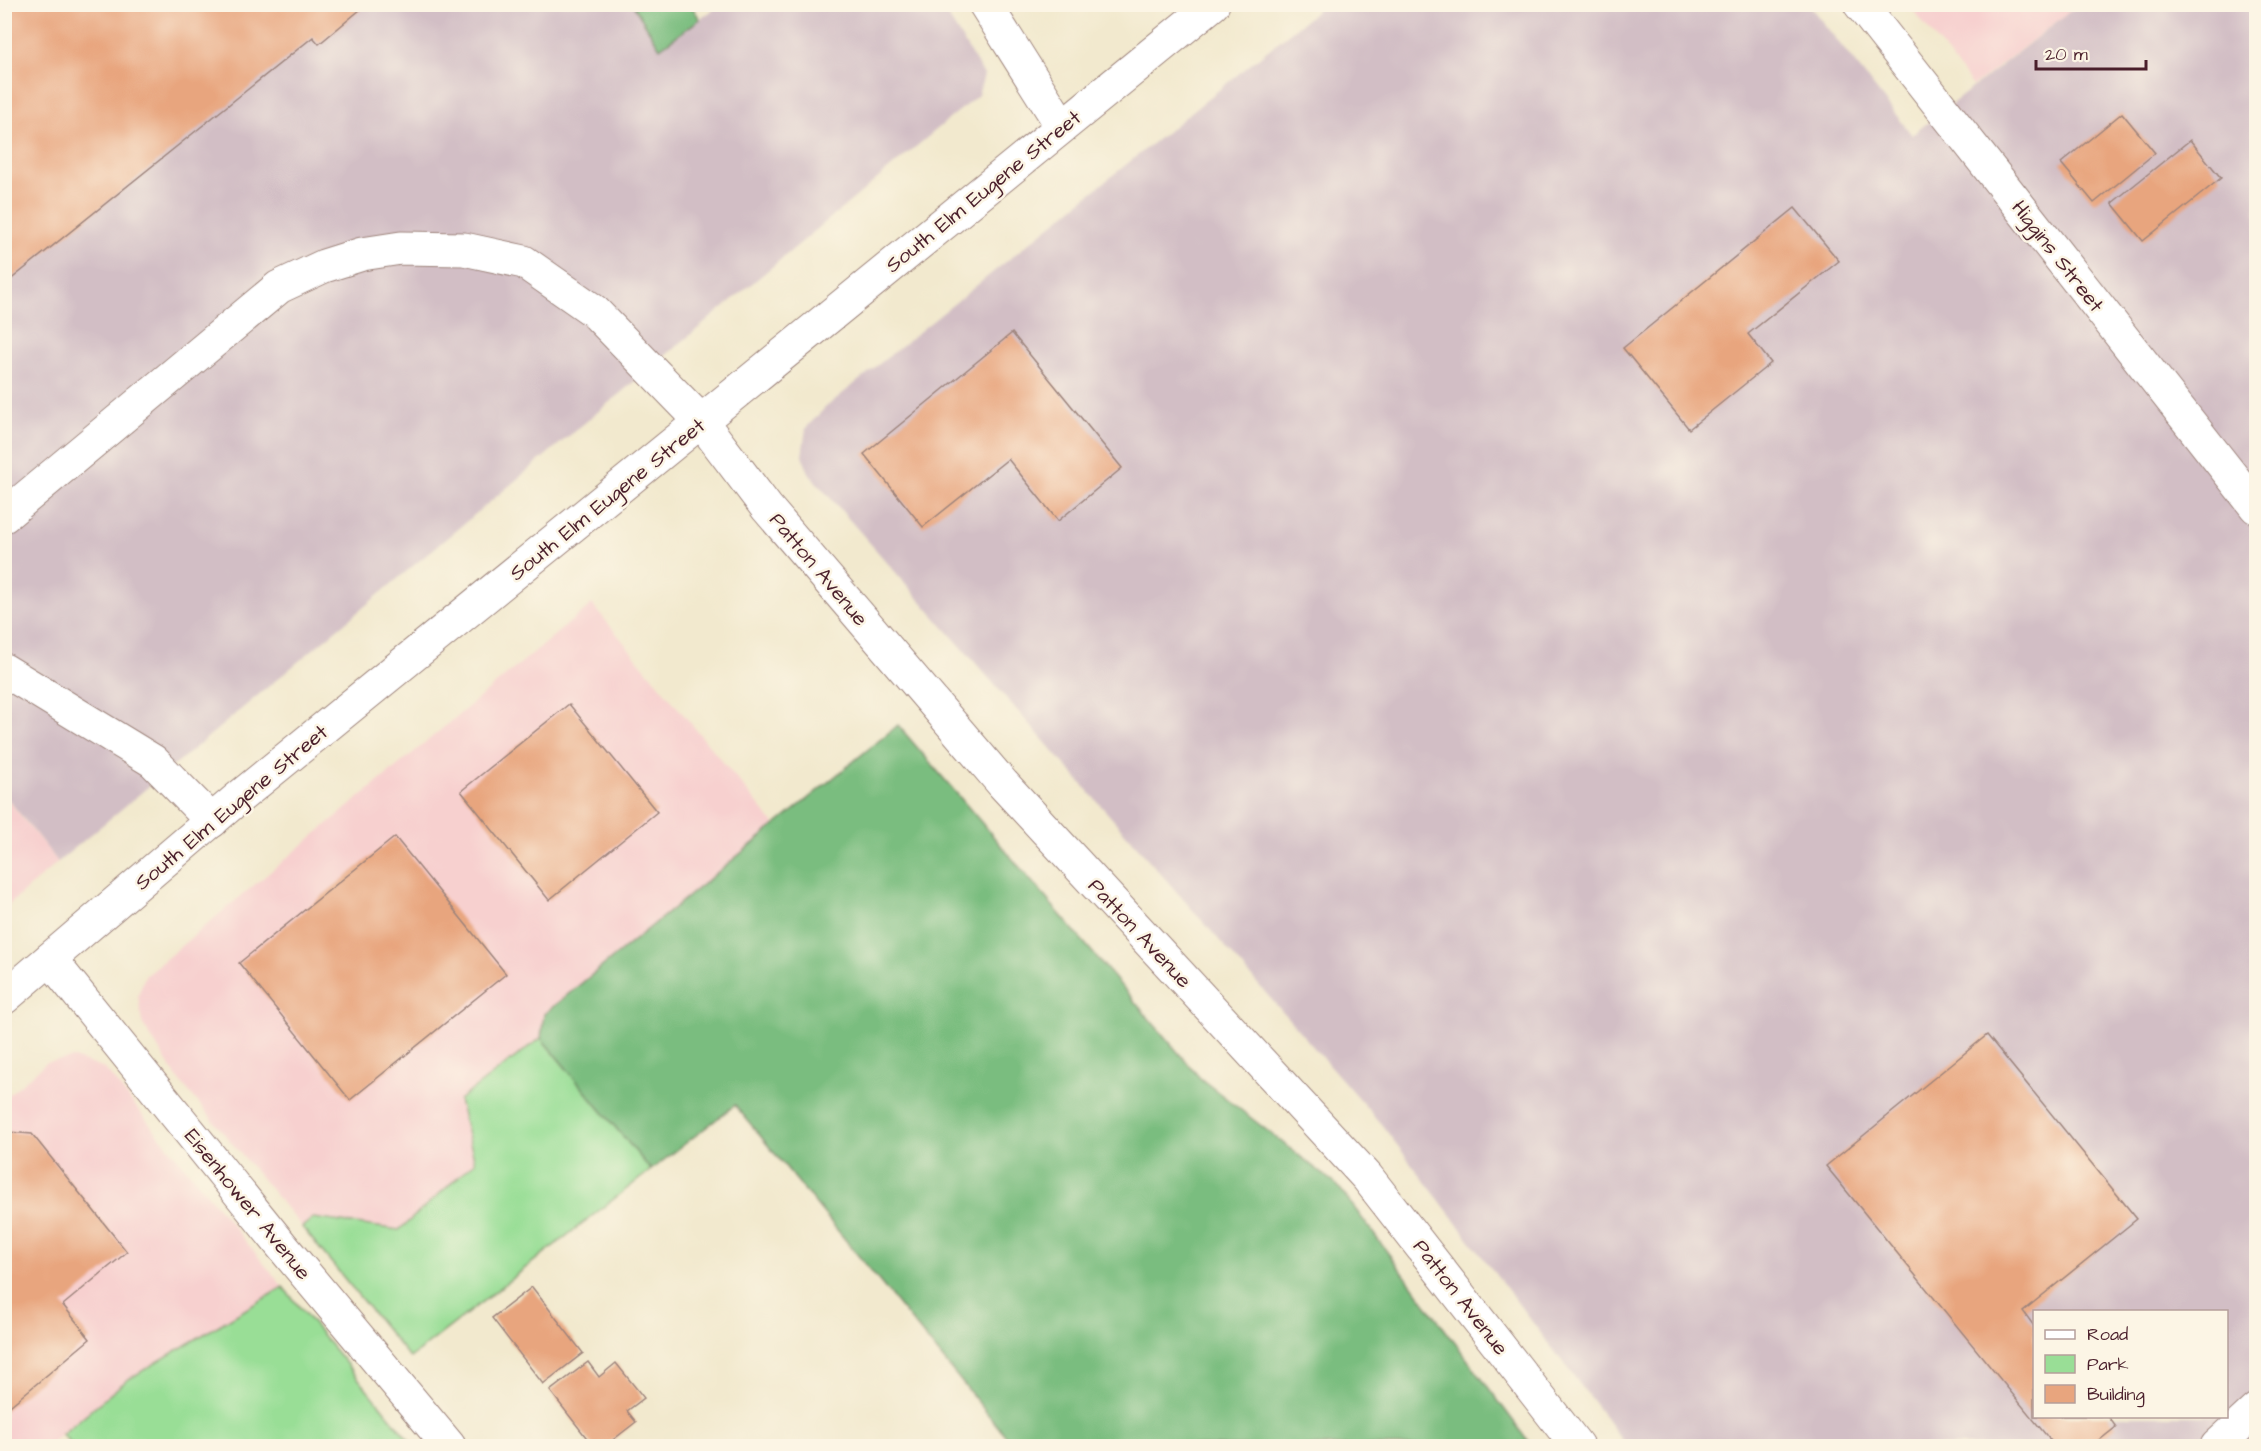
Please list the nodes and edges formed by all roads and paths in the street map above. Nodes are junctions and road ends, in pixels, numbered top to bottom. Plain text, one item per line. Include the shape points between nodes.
1 (985, 4) edge
2 (1213, 4) edge
3 (1860, 4) edge
4 (1062, 126) junction
5 (701, 421) junction
6 (2256, 507) edge
7 (4, 516) edge
8 (4, 670) edge
9 (212, 821) junction
10 (50, 959) junction
11 (4, 998) edge
12 (2256, 1410) edge
13 (449, 1446) edge
14 (1577, 1446) edge
15 (2217, 1446) edge

1 - 4 street
2 - 4 street, South Elm Eugene Street
3 - 6 street, Higgins Street
4 - 5 street, South Elm Eugene Street
5 - 7 street, Patton Avenue via 594,310 524,262 464,249 401,248 362,254 324,266 279,287
5 - 9 street, South Elm Eugene Street
5 - 14 street, Patton Avenue via 767,508 995,775 1367,1177
8 - 9 street via 153,761
9 - 10 street, South Elm Eugene Street
10 - 11 street, South Elm Eugene Street
10 - 13 street, Eisenhower Avenue
12 - 15 street

